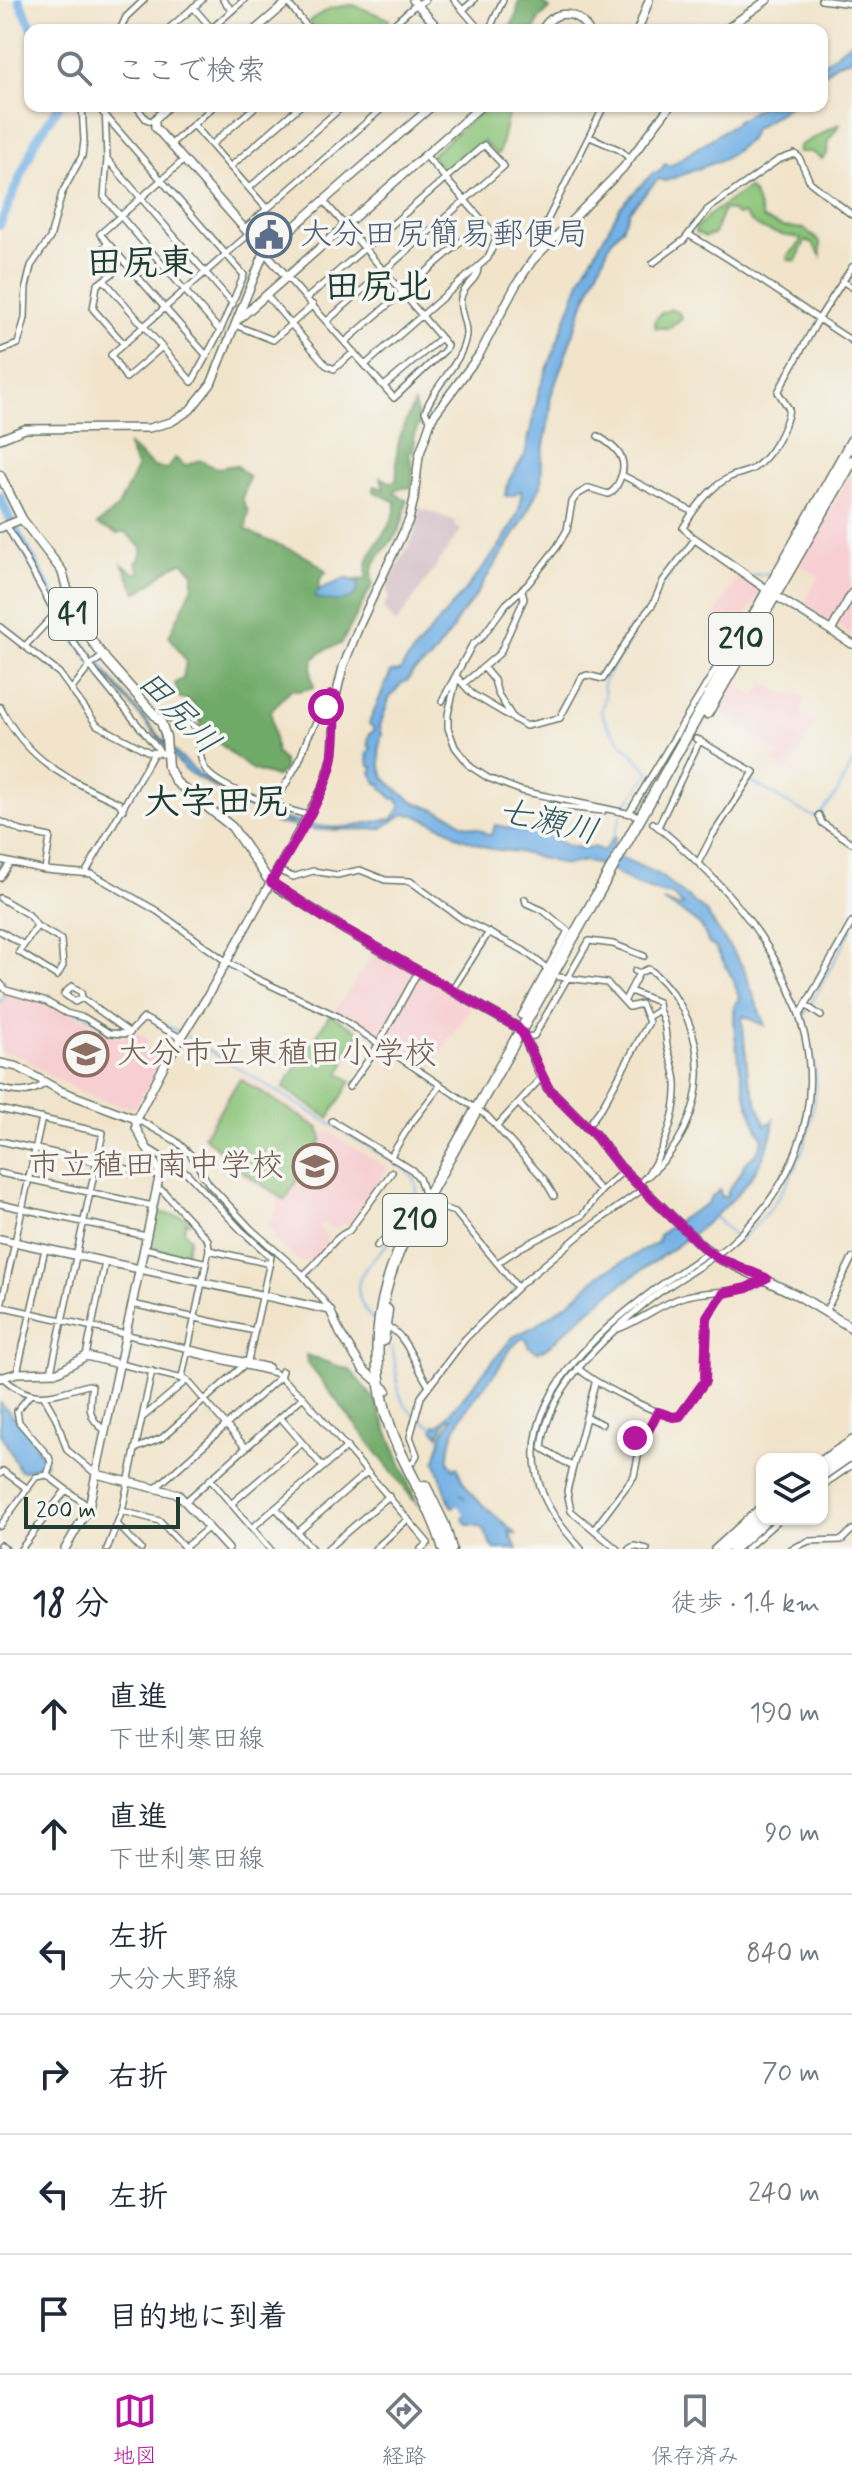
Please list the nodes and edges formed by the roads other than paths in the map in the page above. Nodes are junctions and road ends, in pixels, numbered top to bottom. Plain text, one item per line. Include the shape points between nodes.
1 (144, 0) edge
2 (202, 0) edge
3 (223, 0) edge
4 (244, 0) edge
5 (454, 0) edge
6 (474, 0) edge
7 (503, 0) edge
8 (649, 0) edge
9 (767, 0) edge
10 (821, 0) edge
11 (288, 1) edge
12 (419, 2) edge
13 (755, 4) edge
14 (852, 4) edge
15 (193, 7) junction
16 (232, 10) junction
17 (463, 10) junction
18 (265, 22) joint
19 (395, 23) edge
20 (123, 24) edge
21 (174, 24) edge
22 (207, 24) edge
23 (217, 24) edge
24 (262, 24) edge
25 (305, 24) edge
26 (436, 24) edge
27 (475, 24) edge
28 (492, 24) edge
29 (547, 24) edge
30 (584, 24) edge
31 (640, 24) edge
32 (732, 24) edge
33 (82, 112) edge
34 (104, 112) edge
35 (106, 112) edge
36 (141, 112) edge
37 (163, 112) edge
38 (207, 112) edge
39 (249, 112) edge
40 (293, 112) edge
41 (334, 112) edge
42 (422, 112) edge
43 (474, 112) edge
44 (601, 112) edge
45 (666, 112) edge
46 (377, 113) edge
47 (154, 122) junction
48 (193, 124) junction
49 (590, 137) junction
50 (170, 145) junction
51 (211, 145) junction
52 (425, 155) junction
53 (107, 159) junction
54 (631, 159) junction
55 (184, 160) junction
56 (230, 167) junction
57 (445, 178) junction
58 (161, 180) junction
59 (249, 188) junction
60 (141, 198) junction
61 (465, 200) junction
62 (323, 201) junction
63 (267, 209) junction
64 (852, 215) edge
65 (120, 216) junction
66 (484, 222) junction
67 (344, 225) junction
68 (246, 232) junction
69 (689, 235) junction
70 (108, 243) junction
71 (364, 248) junction
72 (540, 252) junction
73 (264, 253) junction
74 (226, 255) junction
75 (653, 263) dead end
76 (478, 267) junction
77 (852, 267) edge
78 (383, 271) junction
79 (206, 272) junction
80 (286, 276) junction
81 (104, 280) junction
82 (842, 281) junction
83 (852, 287) edge
84 (185, 290) junction
85 (402, 293) junction
86 (265, 294) junction
87 (307, 298) junction
88 (233, 304) junction
89 (313, 305) junction
90 (165, 308) junction
91 (422, 316) junction
92 (818, 320) junction
93 (327, 321) junction
94 (291, 324) junction
95 (235, 325) junction
96 (144, 326) junction
97 (220, 331) junction
98 (441, 338) junction
99 (852, 341) edge
100 (345, 342) junction
101 (124, 344) junction
102 (162, 347) junction
103 (0, 351) edge
104 (354, 352) junction
105 (207, 356) junction
106 (365, 365) junction
107 (384, 386) junction
108 (431, 421) junction
109 (598, 436) dead end
110 (0, 439) edge
111 (852, 441) edge
112 (852, 461) edge
113 (0, 475) edge
114 (622, 475) junction
115 (693, 512) junction
116 (11, 524) edge
117 (695, 539) junction
118 (522, 589) junction
119 (771, 592) junction
120 (852, 596) edge
121 (67, 608) junction
122 (55, 615) junction
123 (0, 627) edge
124 (832, 632) junction
125 (852, 644) edge
126 (25, 646) junction
127 (100, 658) junction
128 (729, 659) junction
129 (90, 666) junction
130 (484, 668) junction
131 (456, 676) junction
132 (463, 684) junction
133 (71, 690) junction
134 (336, 696) junction
135 (442, 701) dead end
136 (0, 707) edge
137 (171, 719) dead end
138 (514, 719) junction
139 (154, 753) junction
140 (165, 755) junction
141 (274, 805) junction
142 (547, 805) dead end
143 (123, 810) junction
144 (608, 810) junction
145 (819, 815) dead end
146 (307, 817) junction
147 (0, 821) edge
148 (632, 838) junction
149 (852, 843) edge
150 (0, 860) edge
151 (10, 863) junction
152 (698, 863) junction
153 (45, 870) junction
154 (277, 870) junction
155 (86, 872) junction
156 (0, 878) edge
157 (271, 882) junction
158 (0, 898) edge
159 (525, 899) dead end
160 (852, 922) edge
161 (37, 926) junction
162 (0, 931) edge
163 (489, 932) junction
164 (24, 945) junction
165 (644, 956) dead end
166 (227, 962) junction
167 (419, 971) junction
168 (557, 975) junction
169 (0, 983) edge
170 (452, 990) junction
171 (630, 991) junction
172 (82, 998) dead end
173 (625, 1000) junction
174 (807, 1006) junction
175 (659, 1010) junction
176 (800, 1015) junction
177 (521, 1016) dead end
178 (821, 1016) dead end
179 (648, 1017) junction
180 (130, 1033) junction
181 (523, 1034) junction
182 (181, 1038) junction
183 (379, 1042) junction
184 (0, 1063) edge
185 (541, 1078) junction
186 (44, 1084) junction
187 (440, 1086) junction
188 (349, 1087) dead end
189 (0, 1088) edge
190 (518, 1103) junction
191 (0, 1109) edge
192 (480, 1111) junction
193 (42, 1118) junction
194 (136, 1119) junction
195 (332, 1121) dead end
196 (497, 1126) junction
197 (587, 1127) junction
198 (0, 1141) edge
199 (147, 1147) junction
200 (36, 1148) junction
201 (391, 1156) junction
202 (97, 1162) junction
203 (623, 1171) junction
204 (392, 1172) dead end
205 (0, 1173) edge
206 (159, 1176) junction
207 (648, 1176) junction
208 (29, 1179) junction
209 (641, 1187) junction
210 (156, 1188) junction
211 (601, 1191) junction
212 (90, 1192) junction
213 (554, 1196) dead end
214 (429, 1203) junction
215 (0, 1204) edge
216 (153, 1206) junction
217 (22, 1209) junction
218 (402, 1214) dead end
219 (84, 1223) junction
220 (401, 1229) junction
221 (146, 1236) junction
222 (0, 1239) edge
223 (15, 1243) junction
224 (377, 1246) dead end
225 (144, 1248) junction
226 (45, 1249) junction
227 (209, 1250) junction
228 (712, 1254) junction
229 (77, 1256) junction
230 (852, 1258) edge
231 (105, 1262) junction
232 (207, 1263) junction
233 (497, 1263) junction
234 (270, 1264) junction
235 (139, 1270) junction
236 (303, 1275) junction
237 (766, 1278) junction
238 (202, 1284) junction
239 (517, 1287) junction
240 (724, 1293) junction
241 (263, 1297) junction
242 (132, 1304) junction
243 (0, 1308) edge
244 (330, 1310) junction
245 (826, 1312) junction
246 (31, 1313) junction
247 (195, 1317) junction
248 (63, 1320) junction
249 (92, 1326) junction
250 (385, 1327) junction
251 (852, 1328) edge
252 (255, 1331) junction
253 (613, 1331) junction
254 (126, 1334) junction
255 (188, 1350) junction
256 (86, 1356) junction
257 (246, 1363) junction
258 (119, 1364) junction
259 (269, 1367) dead end
260 (578, 1368) junction
261 (152, 1371) junction
262 (51, 1372) junction
263 (17, 1373) junction
264 (281, 1374) junction
265 (1, 1376) edge
266 (184, 1379) junction
267 (595, 1383) junction
268 (429, 1386) junction
269 (383, 1387) junction
270 (29, 1396) junction
271 (44, 1397) junction
272 (303, 1397) junction
273 (206, 1402) junction
274 (658, 1412) junction
275 (280, 1417) junction
276 (142, 1418) junction
277 (588, 1418) dead end
278 (602, 1424) dead end
279 (226, 1425) junction
280 (105, 1430) junction
281 (629, 1436) dead end
282 (644, 1438) junction
283 (852, 1442) edge
284 (302, 1443) junction
285 (347, 1447) junction
286 (246, 1448) junction
287 (135, 1449) junction
288 (852, 1454) edge
289 (828, 1455) edge
290 (828, 1460) edge
291 (413, 1462) junction
292 (852, 1465) edge
293 (323, 1467) junction
294 (573, 1467) junction
295 (828, 1471) edge
296 (367, 1472) junction
297 (0, 1474) edge
298 (96, 1474) junction
299 (47, 1475) junction
300 (210, 1479) junction
301 (128, 1481) junction
302 (828, 1482) edge
303 (157, 1487) junction
304 (28, 1489) junction
305 (65, 1491) junction
306 (389, 1496) junction
307 (186, 1501) junction
308 (231, 1504) junction
309 (89, 1507) junction
310 (276, 1508) junction
311 (756, 1510) edge
312 (122, 1511) junction
313 (756, 1518) edge
314 (408, 1519) junction
315 (118, 1525) junction
316 (759, 1525) edge
317 (773, 1525) edge
318 (0, 1526) edge
319 (209, 1527) junction
320 (252, 1528) junction
321 (595, 1528) junction
322 (852, 1530) edge
323 (298, 1532) junction
324 (0, 1545) edge
325 (332, 1548) edge
326 (6, 1549) edge
327 (21, 1549) edge
328 (65, 1549) edge
329 (107, 1549) edge
330 (141, 1549) edge
331 (184, 1549) edge
332 (228, 1549) edge
333 (270, 1549) edge
334 (312, 1549) edge
335 (375, 1549) edge
336 (421, 1549) edge
337 (444, 1549) edge
338 (451, 1549) edge
339 (581, 1549) edge
340 (617, 1549) edge
341 (629, 1549) edge
342 (647, 1549) edge
343 (714, 1549) edge
344 (722, 1549) edge
345 (733, 1549) edge
346 (746, 1549) edge
347 (791, 1549) edge

1 - 20 street
2 - 15 street
3 - 16 street
4 - 16 street
5 - 17 street
6 - 17 street
7 - 28 street
8 - 31 street
9 - 13 street
10 - 14 street
11 - 18 street
11 - 25 street
12 - 19 street
12 - 26 street
13 - 32 street
15 - 21 street
15 - 22 street
16 - 23 street
17 - 27 street
18 - 24 street
29 - 30 street via 567,13
33 - 103 street via 84,145 62,193 50,238 31,266 18,344
34 - 53 street
35 - 58 street
36 - 47 street
37 - 47 street
38 - 48 street
39 - 51 street
40 - 56 street
41 - 59 street
42 - 62 street
43 - 52 street
44 - 49 street
45 - 54 street
46 - 63 street
47 - 50 street
48 - 50 street
48 - 51 street
49 - 54 street
49 - 72 street via 539,237
50 - 55 street
51 - 56 street
52 - 57 street
52 - 67 street
53 - 60 street
53 - 65 street via 104,197
54 - 72 street
55 - 58 street
55 - 68 street
56 - 59 street
57 - 61 street
57 - 61 street via 484,145 504,166
57 - 71 street
58 - 60 street
58 - 74 street
59 - 63 street
60 - 65 street
60 - 79 street
61 - 66 street
61 - 78 street
62 - 67 street
62 - 73 street
63 - 68 street
64 - 69 street via 810,182 796,154 778,160 708,208
65 - 70 street via 100,234
65 - 84 street
66 - 76 street via 497,237
66 - 85 street
67 - 71 street
67 - 80 street
68 - 73 street
68 - 74 street
69 - 75 street
69 - 92 street via 735,260
70 - 81 street via 97,254 113,273
70 - 90 street
71 - 78 street
71 - 87 street
72 - 108 street via 479,355
73 - 80 street
73 - 95 street
74 - 79 street
74 - 88 street via 244,275
76 - 91 street
76 - 108 street via 460,299 463,343 425,412
77 - 82 street
78 - 85 street
78 - 93 street
79 - 84 street
79 - 88 street
80 - 86 street
80 - 87 street
81 - 96 street
81 - 101 street via 97,285 93,309
82 - 83 street
82 - 92 street
84 - 90 street
84 - 97 street
85 - 91 street
85 - 100 street
86 - 94 street
86 - 95 street
87 - 89 street
88 - 97 street
89 - 93 street
89 - 94 street
90 - 96 street
90 - 105 street
91 - 98 street
91 - 106 street
92 - 99 street
92 - 115 street via 778,394 788,414 767,455 751,470 727,479
93 - 100 street
94 - 95 street via 273,340
94 - 104 street via 334,369
95 - 110 street via 205,394 174,421 144,429 25,429
96 - 101 street
96 - 102 street
97 - 105 street
98 - 107 street
98 - 107 street via 447,345 439,358 394,398
100 - 104 street
101 - 102 street via 111,355 126,378
102 - 105 street via 192,382
104 - 106 street
106 - 107 street
108 - 134 street via 419,456 409,520 360,624
109 - 114 street via 620,454
111 - 119 highway, 210
112 - 119 highway, 210
113 - 116 main road, 41
114 - 115 street
114 - 118 street via 612,494 589,488 577,495 561,541
115 - 117 street via 683,528
116 - 121 main road, 41 via 57,563 66,580
116 - 122 street
117 - 119 street
117 - 138 street via 603,679 581,678 559,718 526,726
118 - 130 street via 525,597 509,635
118 - 131 street via 472,645
119 - 124 street
119 - 128 highway, 210
119 - 148 highway, 210
120 - 124 street
121 - 122 street
121 - 127 main road, 41
122 - 126 street
122 - 129 street
123 - 126 street
124 - 125 street
126 - 133 street
127 - 129 street
127 - 140 main road, 41 via 157,717 165,730
128 - 144 street via 721,660 632,814
128 - 148 highway, 210
129 - 133 street
129 - 140 street
130 - 132 street
130 - 138 street
131 - 132 street
131 - 135 street
131 - 144 street via 448,728 466,763 522,791
132 - 138 street
133 - 139 street via 97,725
134 - 141 street via 331,696
134 - 146 street via 332,762
136 - 143 street via 12,729 55,772 119,803
137 - 141 street via 197,728 209,774
139 - 140 street
139 - 143 street
140 - 157 main road via 174,780 232,827
141 - 146 street
142 - 144 street
143 - 155 street
145 - 149 street via 822,823
146 - 154 street
147 - 153 street via 50,837
148 - 168 highway, 210
150 - 151 street
151 - 153 street
151 - 156 street
152 - 152 street via 656,825 698,740 754,772
152 - 176 street via 756,929
153 - 155 street
154 - 157 street
154 - 163 street via 293,877 360,870 385,880 407,880
155 - 166 street via 157,911
157 - 166 street
157 - 167 main road
158 - 161 street
159 - 168 street via 568,931
160 - 174 street
161 - 164 street
161 - 164 street via 61,940 63,966 57,976 19,952
162 - 164 street
163 - 168 street
163 - 170 street
165 - 168 street via 589,941
166 - 182 street
166 - 183 street
167 - 170 main road
167 - 183 street
168 - 173 street via 607,983
168 - 177 street
168 - 181 highway, 210
169 - 180 street via 109,1033
170 - 181 main road
171 - 173 street
171 - 175 street via 656,1000
171 - 207 street via 637,972 648,969 666,985 695,1043 700,1082 686,1127
172 - 180 street
173 - 179 street via 629,1007 641,1004
174 - 176 street
174 - 178 street
175 - 179 street
175 - 207 street via 676,1077 675,1097 667,1134
176 - 228 street via 809,1095 800,1146 758,1217
179 - 197 street via 648,1026
180 - 182 street via 144,1018
181 - 185 main road
181 - 192 highway, 210
182 - 194 street
183 - 187 street
183 - 188 street
184 - 186 street via 18,1067
185 - 190 street
185 - 197 main road
186 - 189 street via 31,1091
186 - 194 street
187 - 192 street
187 - 201 street
190 - 196 street
190 - 211 street
191 - 193 street
192 - 196 street
192 - 214 highway, 210
193 - 200 street
193 - 202 street via 101,1131
194 - 199 street
194 - 236 street via 191,1155 235,1212
195 - 201 street
196 - 213 street
197 - 203 main road
198 - 200 street
199 - 206 street
199 - 234 street via 186,1172 269,1254
200 - 202 street
200 - 208 street
201 - 214 street via 417,1175
202 - 206 street
202 - 212 street
203 - 209 main road
203 - 211 street
204 - 236 street via 349,1231
205 - 208 street
206 - 210 street
207 - 209 street
208 - 212 street
208 - 217 street
209 - 228 main road
209 - 239 street
210 - 216 street
210 - 227 street via 208,1240
211 - 233 street via 582,1216
212 - 216 street
212 - 219 street
214 - 220 highway, 210
214 - 233 street via 455,1212
214 - 250 highway, 210 via 399,1264
215 - 217 street
216 - 221 street
217 - 219 street
217 - 223 street
218 - 220 street
219 - 221 street
219 - 229 street
220 - 224 street
220 - 269 highway, 210 via 376,1346
221 - 225 street
222 - 223 street
223 - 226 street
223 - 243 street
225 - 232 street
225 - 235 street
226 - 229 street
226 - 246 street
227 - 232 street
227 - 234 street
228 - 237 main road
228 - 253 street
228 - 339 street via 638,1302 588,1346 564,1373 547,1404 536,1439 538,1479 551,1512
229 - 231 street
229 - 248 street
230 - 245 street
231 - 235 street
231 - 249 street
232 - 238 street
233 - 239 street
234 - 241 street
235 - 238 street
235 - 242 street
236 - 244 street
237 - 240 street
237 - 245 main road
238 - 241 street
238 - 247 street
239 - 268 street via 475,1327
240 - 253 street via 671,1301
240 - 274 street via 707,1317 705,1381 678,1417
241 - 244 street
241 - 252 street
242 - 247 street
242 - 254 street
243 - 246 street
244 - 269 street via 358,1362
245 - 251 main road
246 - 248 street
246 - 263 street
247 - 252 street
247 - 255 street
248 - 249 street
248 - 262 street
249 - 254 street
249 - 256 street
250 - 268 street via 401,1335
250 - 269 highway, 210
252 - 257 street
253 - 260 street
254 - 255 street
254 - 258 street
255 - 257 street
255 - 266 street
256 - 258 street
256 - 262 street
257 - 259 street
257 - 264 street
257 - 273 street
258 - 261 street
258 - 280 street
260 - 267 street
260 - 294 street via 552,1411 542,1446
261 - 266 street
261 - 276 street
262 - 263 street
263 - 265 street
264 - 272 street
264 - 279 street
265 - 270 street
266 - 273 street
266 - 276 street
267 - 274 street
267 - 294 street
268 - 291 street via 411,1434 417,1455
269 - 291 highway, 210
269 - 337 highway, 210 via 390,1428
270 - 271 street
270 - 299 street via 17,1411 19,1422 49,1457
271 - 280 street via 92,1386 91,1418
271 - 298 street via 67,1450
272 - 275 street
272 - 285 street
273 - 279 street
273 - 287 street via 162,1438
274 - 282 street
275 - 284 street
275 - 286 street
276 - 287 street
277 - 278 street
279 - 286 street
279 - 303 street
280 - 298 street
281 - 282 street
282 - 321 street via 633,1478
283 - 289 street
283 - 290 highway
284 - 293 street
284 - 308 street
285 - 293 street
285 - 296 street
286 - 300 street
287 - 301 street
288 - 295 highway
291 - 338 highway, 210
292 - 302 street
293 - 310 street
294 - 321 street via 567,1491 570,1509
296 - 306 street
296 - 323 street
297 - 304 street via 3,1471
298 - 301 street
298 - 309 street
299 - 304 street via 36,1477
299 - 305 street
300 - 307 street
300 - 308 street
301 - 303 street
301 - 312 street
303 - 307 street
304 - 318 street
305 - 309 street
305 - 327 street
306 - 314 street
306 - 325 street
307 - 319 street
308 - 320 street
309 - 328 street
310 - 320 street
310 - 323 street
311 - 343 street
312 - 315 street
312 - 331 street via 160,1521
313 - 344 highway
314 - 335 street
314 - 336 street via 428,1543
315 - 329 street
315 - 330 street
316 - 345 highway
317 - 346 street
319 - 331 street
319 - 332 street
320 - 333 street
321 - 340 street
322 - 347 street via 842,1540 809,1541
323 - 334 street
324 - 326 street
341 - 342 street

